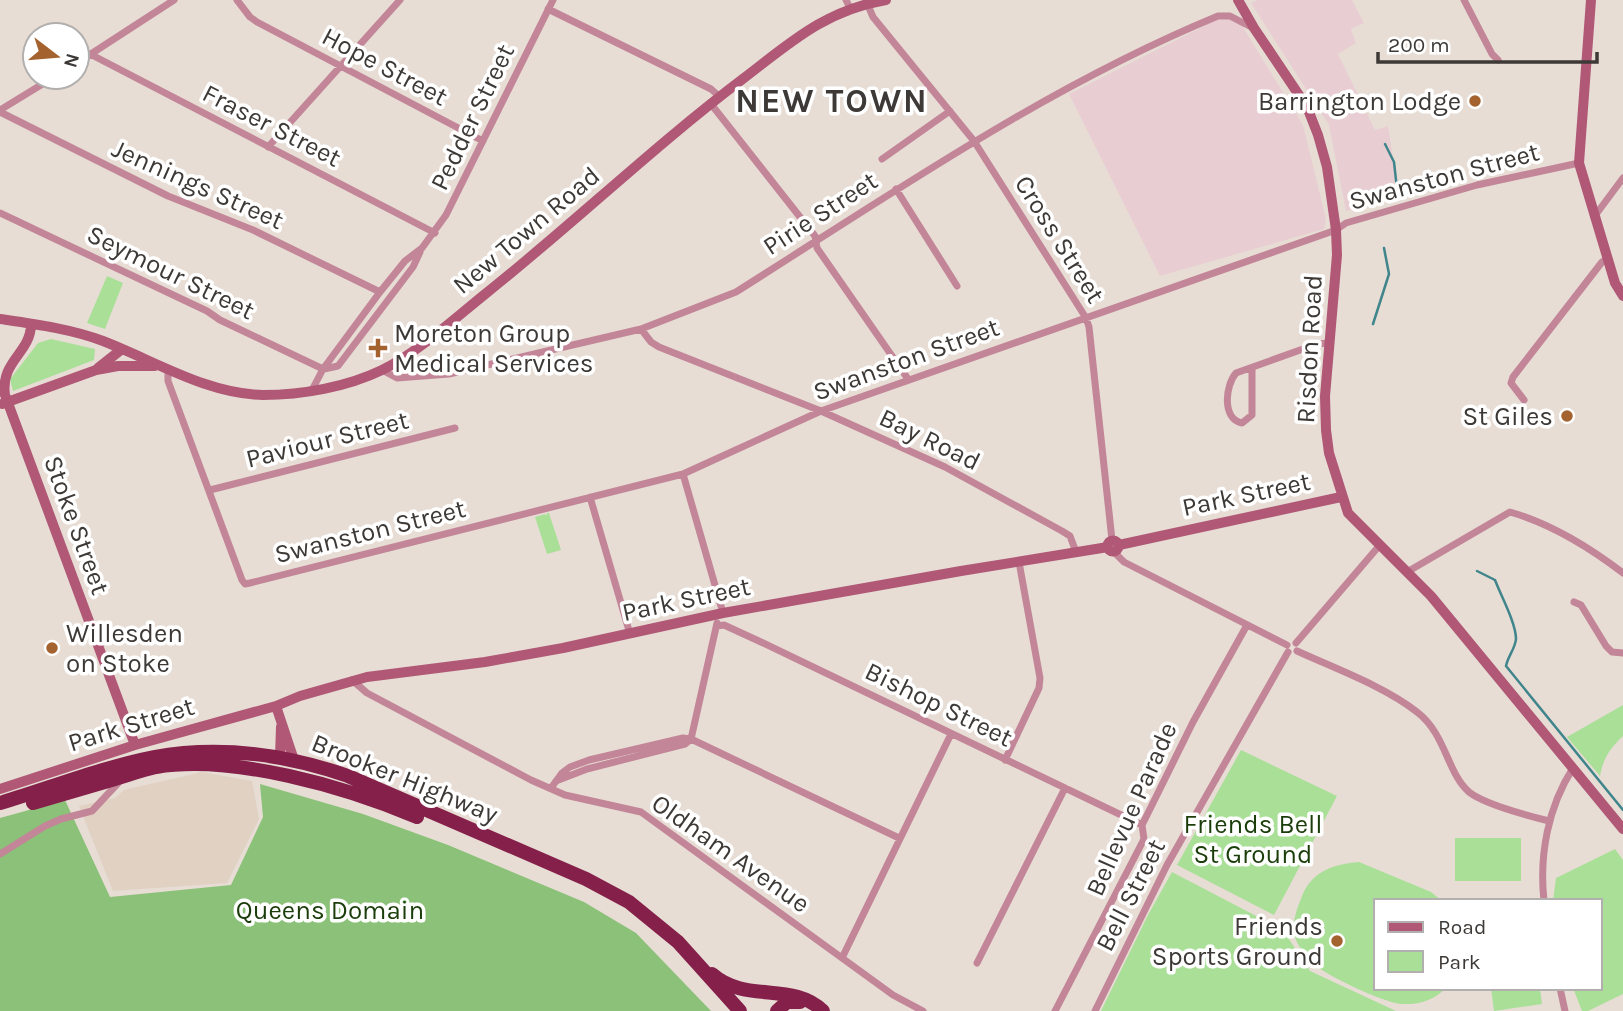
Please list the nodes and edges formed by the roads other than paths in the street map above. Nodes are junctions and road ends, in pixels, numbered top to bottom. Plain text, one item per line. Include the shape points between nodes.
1 (174, 0) edge
2 (237, 0) edge
3 (400, 0) edge
4 (553, 0) edge
5 (886, 0) edge
6 (1238, 0) edge
7 (1464, 0) edge
8 (1591, 0) edge
9 (847, 2) edge
10 (867, 3) junction
11 (548, 9) junction
12 (1254, 28) junction
13 (91, 53) edge
14 (91, 55) edge
15 (1498, 60) dead end
16 (338, 66) junction
17 (32, 91) edge
18 (715, 101) junction
19 (0, 111) edge
20 (950, 111) junction
21 (483, 141) junction
22 (974, 141) junction
23 (268, 147) junction
24 (882, 159) dead end
25 (1581, 168) junction
26 (1623, 178) edge
27 (896, 190) junction
28 (0, 213) edge
29 (1593, 214) junction
30 (1336, 230) junction
31 (435, 233) junction
32 (817, 241) junction
33 (422, 248) junction
34 (1607, 259) junction
35 (957, 286) dead end
36 (380, 292) junction
37 (1623, 296) edge
38 (1086, 318) junction
39 (0, 319) edge
40 (31, 324) junction
41 (641, 329) junction
42 (101, 341) junction
43 (1329, 343) junction
44 (122, 349) junction
45 (165, 368) junction
46 (323, 369) junction
47 (1252, 369) junction
48 (96, 370) junction
49 (382, 370) junction
50 (908, 379) junction
51 (312, 390) junction
52 (1524, 400) dead end
53 (4, 401) edge
54 (821, 411) junction
55 (455, 428) dead end
56 (683, 474) junction
57 (210, 490) junction
58 (590, 497) junction
59 (1341, 497) junction
60 (1379, 545) junction
61 (1113, 546) junction
62 (1076, 552) junction
63 (1019, 562) junction
64 (1407, 572) junction
65 (1623, 573) edge
66 (1574, 602) dead end
67 (719, 618) junction
68 (1247, 625) junction
69 (630, 634) junction
70 (1296, 647) junction
71 (1287, 649) junction
72 (1623, 653) edge
73 (352, 680) junction
74 (276, 706) junction
75 (281, 721) junction
76 (951, 734) junction
77 (281, 738) junction
78 (691, 739) junction
79 (135, 745) junction
80 (260, 754) junction
81 (287, 758) junction
82 (1005, 760) junction
83 (1573, 768) junction
84 (129, 775) junction
85 (553, 785) junction
86 (328, 786) junction
87 (85, 788) junction
88 (1065, 788) junction
89 (0, 789) edge
90 (0, 803) edge
91 (100, 803) junction
92 (0, 813) edge
93 (1549, 821) junction
94 (1142, 825) junction
95 (1623, 829) edge
96 (900, 838) junction
97 (0, 854) edge
98 (1544, 899) edge
99 (688, 953) junction
100 (842, 958) junction
101 (977, 962) dead end
102 (1560, 990) edge
103 (727, 1011) edge
104 (740, 1011) edge
105 (778, 1011) edge
106 (816, 1011) edge
107 (823, 1011) edge
108 (923, 1011) edge
109 (1055, 1011) edge
110 (1095, 1011) edge
111 (1565, 1011) edge

1 - 13 street
2 - 16 street, Hope Street via 257,22
3 - 16 street
4 - 11 street, Pedder Street
5 - 10 street, New Town Road
6 - 12 street, Risdon Road
7 - 15 street
8 - 25 street
9 - 10 street, New Town Road
9 - 18 street, New Town Road
10 - 20 street, Cross Street via 873,17
11 - 18 street via 711,89
11 - 21 street, Pedder Street
12 - 22 street, Pirie Street via 1230,16 1218,16 1031,107
12 - 30 street, Risdon Road via 1307,107 1327,167
14 - 23 street, Fraser Street
16 - 21 street, Hope Street
16 - 23 street
17 - 19 street
18 - 32 street
18 - 49 street, New Town Road via 510,275
19 - 36 street, Jennings Street via 168,196 253,230
20 - 22 street, Cross Street
20 - 24 street
21 - 31 street, Pedder Street
22 - 27 street, Pirie Street
22 - 38 street, Cross Street
23 - 31 street, Fraser Street
25 - 29 street
25 - 30 street, Swanston Street via 1477,185 1346,223
26 - 29 street
27 - 32 street, Pirie Street
27 - 35 street
28 - 46 street, Seymour Street
29 - 34 street
30 - 38 street, Swanston Street
30 - 43 street, Risdon Road
31 - 33 street, Pedder Street
32 - 41 street, Pirie Street via 736,292
32 - 50 street via 817,248
33 - 36 street, Pedder Street
33 - 46 street, Pedder Street via 413,267 338,366
34 - 37 street
34 - 52 street via 1513,377 1511,383
36 - 46 street, Pedder Street
38 - 50 street, Swanston Street
38 - 61 street, Cross Street
39 - 40 street, New Town Road
40 - 42 street, New Town Road
40 - 53 street via 30,339 5,376
41 - 49 street, Pirie Street via 449,374 397,378
41 - 54 street, Bay Road via 659,347
42 - 44 street, New Town Road
42 - 48 street via 103,355
43 - 47 street
43 - 59 street, Risdon Road via 1326,430
44 - 45 street, New Town Road
44 - 48 street
45 - 48 street
45 - 51 street, New Town Road via 244,393
45 - 57 street
46 - 51 street, Pedder Street
47 - 47 street via 1236,373 1229,385 1230,416 1242,423 1252,415
48 - 53 street
49 - 51 street, New Town Road
50 - 54 street, Swanston Street
53 - 79 street, Stoke Street
54 - 56 street, Swanston Street
54 - 62 street, Bay Road via 945,467 1062,531 1070,536
55 - 57 street, Paviour Street
56 - 58 street, Swanston Street
56 - 67 street
57 - 58 street, Swanston Street via 245,584
58 - 69 street
59 - 60 street, Risdon Road via 1348,513
59 - 61 street, Park Street
60 - 64 street, Risdon Road
60 - 70 street
61 - 62 street, Park Street
61 - 68 street via 1124,562
62 - 63 street, Park Street
63 - 67 street, Park Street
63 - 82 street via 1040,678
64 - 65 street via 1510,512 1562,533
64 - 83 street, Risdon Road
66 - 72 street via 1581,605 1606,646
67 - 69 street, Park Street
67 - 76 street, Bishop Street via 724,625
67 - 78 street
68 - 71 street
68 - 94 street, Bellevue Parade
69 - 73 street, Park Street via 485,662
70 - 71 street via 1292,654
70 - 93 street via 1417,712 1437,734 1468,791
71 - 110 street, Bell Street via 1158,881
73 - 74 street, Park Street
73 - 85 street, Oldham Avenue via 367,693
74 - 75 street
74 - 79 street, Park Street
75 - 77 street
75 - 81 street
76 - 82 street, Bishop Street
76 - 96 street
77 - 80 street via 275,750
77 - 81 street
78 - 85 street via 587,769
78 - 96 street
79 - 89 street, Park Street
80 - 81 highway, Brooker Highway
80 - 90 highway, Brooker Highway via 220,751 155,757
81 - 86 highway via 289,770
81 - 99 highway, Brooker Highway via 348,776 606,888 646,913
82 - 88 street, Bishop Street
83 - 93 street
83 - 95 street, Risdon Road
84 - 86 highway, Brooker Highway via 194,764
84 - 87 highway, Brooker Highway
84 - 91 street
85 - 100 street, Oldham Avenue via 565,795 641,812
86 - 103 highway, Brooker Highway via 393,807 603,897 658,935
87 - 91 street via 97,794
87 - 92 highway, Brooker Highway
88 - 94 street, Bishop Street
88 - 101 street
91 - 97 street via 92,811 39,829
93 - 98 street via 1542,862
94 - 109 street, Bellevue Parade via 1144,839
96 - 100 street
99 - 104 highway, Brooker Highway
99 - 107 highway via 729,986 802,997
100 - 108 street, Oldham Avenue
102 - 111 street
105 - 106 highway via 794,1001

